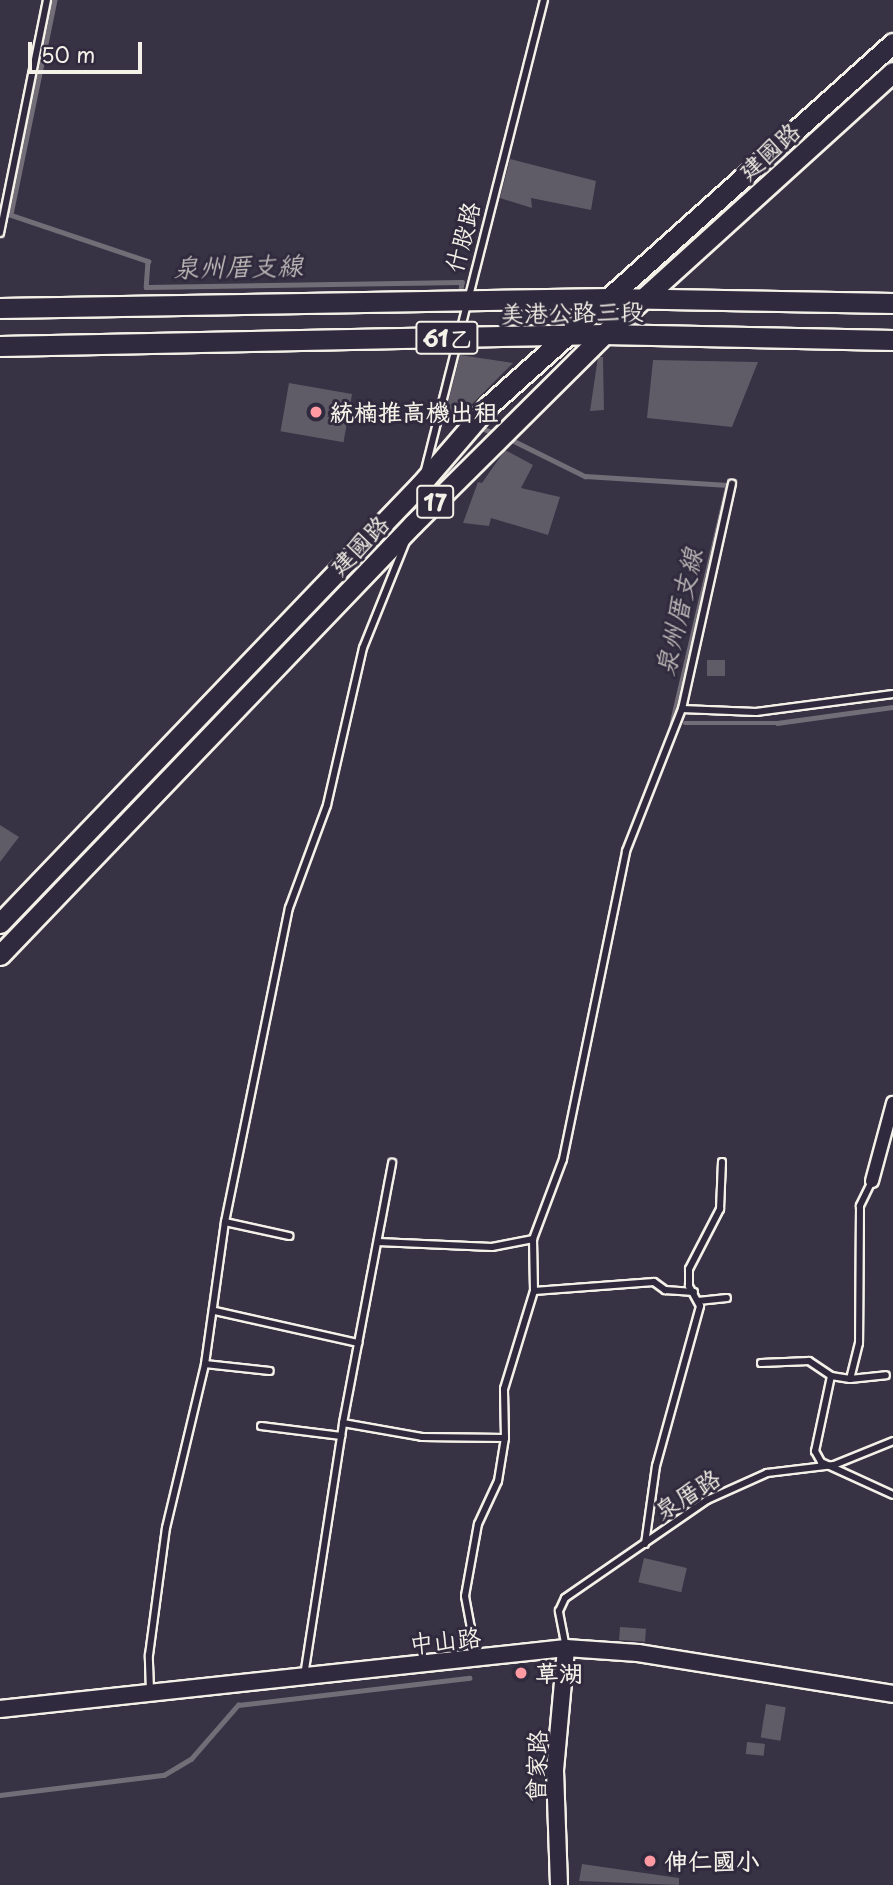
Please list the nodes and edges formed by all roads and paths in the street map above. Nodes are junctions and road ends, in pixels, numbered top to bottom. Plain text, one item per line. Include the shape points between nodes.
1 (47, 0) edge
2 (544, 0) edge
3 (893, 43) edge
4 (893, 72) edge
5 (0, 233) edge
6 (610, 298) junction
7 (645, 298) junction
8 (465, 299) junction
9 (893, 303) edge
10 (0, 308) edge
11 (569, 334) junction
12 (604, 334) junction
13 (459, 338) junction
14 (893, 340) edge
15 (0, 346) edge
16 (732, 483) dead end
17 (420, 491) junction
18 (414, 517) junction
19 (893, 694) edge
20 (682, 709) junction
21 (0, 923) edge
22 (0, 955) edge
23 (893, 1104) edge
24 (392, 1163) dead end
25 (722, 1163) dead end
26 (872, 1181) joint
27 (225, 1222) junction
28 (289, 1236) dead end
29 (533, 1238) junction
30 (378, 1242) junction
31 (534, 1291) junction
32 (694, 1292) junction
33 (727, 1298) dead end
34 (698, 1300) junction
35 (215, 1311) junction
36 (358, 1343) junction
37 (761, 1363) dead end
38 (205, 1364) junction
39 (270, 1371) dead end
40 (886, 1375) dead end
41 (831, 1376) junction
42 (850, 1379) junction
43 (343, 1423) junction
44 (261, 1426) dead end
45 (341, 1436) junction
46 (505, 1437) junction
47 (893, 1441) edge
48 (834, 1465) junction
49 (893, 1495) edge
50 (645, 1544) junction
51 (566, 1648) junction
52 (477, 1661) junction
53 (304, 1677) junction
54 (150, 1693) junction
55 (893, 1694) edge
56 (0, 1709) edge
57 (559, 1885) edge

1 - 5 lane
2 - 8 lane, 什股路
3 - 6 main road, 建國路 / 17
4 - 7 main road, 建國路 / 17
6 - 7 main road, 美港公路三段 / 61乙
6 - 8 main road, 美港公路三段 / 61乙
6 - 11 main road, 建國路 / 17
7 - 9 main road, 美港公路三段 / 61乙
7 - 12 main road, 建國路 / 17
8 - 10 main road, 美港公路三段 / 61乙
8 - 13 lane, 什股路
11 - 12 main road, 美港公路三段 / 61乙
11 - 13 main road, 美港公路三段 / 61乙
11 - 17 main road, 建國路 / 17 via 488,406
12 - 14 main road, 美港公路三段 / 61乙
12 - 18 main road, 建國路 / 17
13 - 15 main road, 美港公路三段 / 61乙
13 - 17 lane, 什股路
16 - 20 lane
17 - 21 main road, 建國路 / 17
18 - 22 main road, 建國路 / 17
18 - 27 lane via 363,648 327,806 289,908
19 - 20 lane via 756,712
20 - 29 lane via 626,851 563,1159
23 - 26 street
24 - 30 lane
25 - 32 lane via 720,1209 689,1269 689,1286
26 - 42 lane via 860,1206 859,1343
27 - 28 lane
27 - 35 lane
29 - 30 lane via 492,1247
29 - 31 lane
30 - 36 lane
31 - 32 lane via 654,1282 665,1290
31 - 46 lane via 504,1389
32 - 34 lane
33 - 34 lane
34 - 50 lane via 656,1466
35 - 36 lane
35 - 38 lane
36 - 43 lane
37 - 41 lane via 810,1361
38 - 39 lane
38 - 54 lane via 166,1528 149,1655
40 - 42 lane
41 - 42 lane
41 - 48 lane via 815,1451 821,1462
43 - 45 lane
43 - 46 lane via 422,1437
44 - 45 lane
45 - 53 lane
46 - 52 lane via 498,1480 478,1524 465,1596
47 - 48 lane, 泉厝路
48 - 49 lane
48 - 50 lane, 泉厝路 via 767,1473 744,1482 707,1500
50 - 51 lane, 泉厝路 via 565,1598 559,1611
51 - 52 street, 中山路
51 - 55 street, 中山路 via 638,1653
51 - 57 street, 曾家路 via 555,1770
52 - 53 street, 中山路
53 - 54 street, 中山路
54 - 56 street, 中山路

